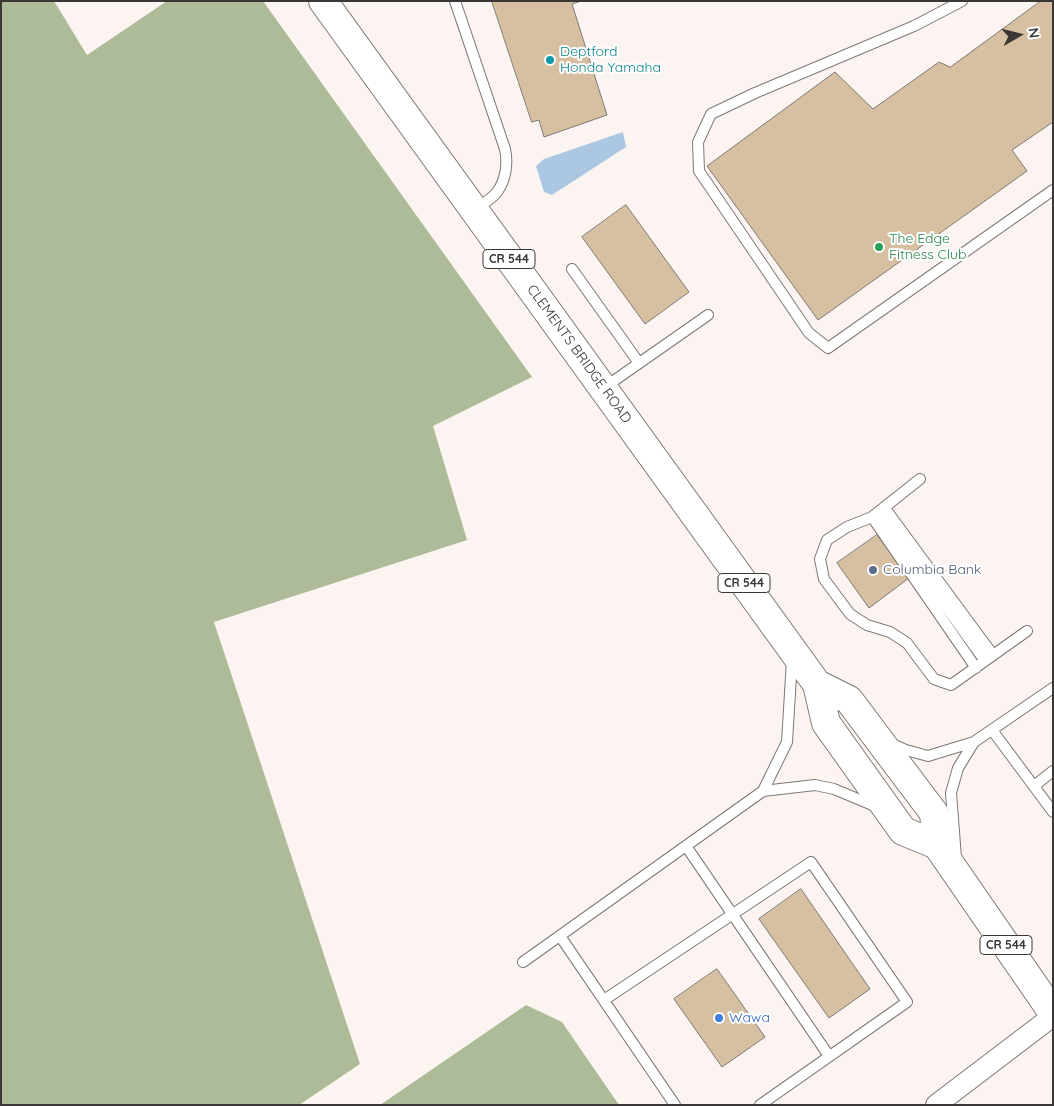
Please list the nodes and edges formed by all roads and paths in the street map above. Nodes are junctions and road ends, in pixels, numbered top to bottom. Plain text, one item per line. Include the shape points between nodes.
1 (323, 1) edge
2 (455, 1) edge
3 (962, 1) edge
4 (1053, 190) edge
5 (473, 210) junction
6 (572, 268) dead end
7 (708, 315) dead end
8 (639, 363) junction
9 (604, 388) junction
10 (920, 479) dead end
11 (878, 512) junction
12 (1027, 631) dead end
13 (793, 651) junction
14 (989, 658) junction
15 (976, 668) junction
16 (817, 684) junction
17 (1053, 688) edge
18 (992, 730) junction
19 (878, 739) junction
20 (974, 742) junction
21 (1053, 762) edge
22 (1052, 772) edge
23 (1034, 786) junction
24 (763, 791) junction
25 (888, 811) junction
26 (1053, 812) edge
27 (937, 845) junction
28 (686, 846) junction
29 (958, 877) junction
30 (732, 914) junction
31 (560, 936) junction
32 (523, 962) dead end
33 (604, 1000) junction
34 (1053, 1015) edge
35 (829, 1056) junction
36 (676, 1105) edge
37 (760, 1105) edge
38 (936, 1105) edge

1 - 5 main road, CLEMENTS BRIDGE ROAD / CR 544
2 - 5 lane via 507,161 496,193
3 - 4 lane via 914,26 711,114 698,142 698,171 809,332 828,348
5 - 9 main road, CLEMENTS BRIDGE ROAD / CR 544
6 - 8 lane
7 - 8 lane
8 - 9 lane
9 - 13 main road, CLEMENTS BRIDGE ROAD / CR 544
10 - 11 lane
11 - 14 lane
11 - 15 lane
11 - 15 lane via 827,540 820,559 824,580 850,614 867,626 890,632 907,642 934,679 951,685
12 - 14 lane
13 - 16 main road, CLEMENTS BRIDGE ROAD / CR 544
13 - 24 lane via 787,742
14 - 15 lane
16 - 19 main road, CLEMENTS BRIDGE ROAD / CR 544 via 849,700
16 - 25 main road, CLEMENTS BRIDGE ROAD / CR 544 via 826,723
17 - 18 lane
18 - 20 lane
18 - 23 lane
19 - 20 lane via 928,756
19 - 27 main road, CLEMENTS BRIDGE ROAD / CR 544 via 934,813
20 - 29 lane via 958,768 951,793
21 - 22 lane
22 - 23 lane
23 - 26 lane
24 - 25 lane via 815,785 834,789
24 - 28 lane
25 - 27 main road, CLEMENTS BRIDGE ROAD / CR 544 via 903,831
27 - 29 main road, CLEMENTS BRIDGE ROAD / CR 544
28 - 30 lane
28 - 31 lane
29 - 34 main road, CLEMENTS BRIDGE ROAD / CR 544
30 - 33 lane
30 - 35 lane
30 - 35 lane via 811,862 907,1002
31 - 32 lane
31 - 33 lane
33 - 36 lane
34 - 38 street
35 - 37 lane

